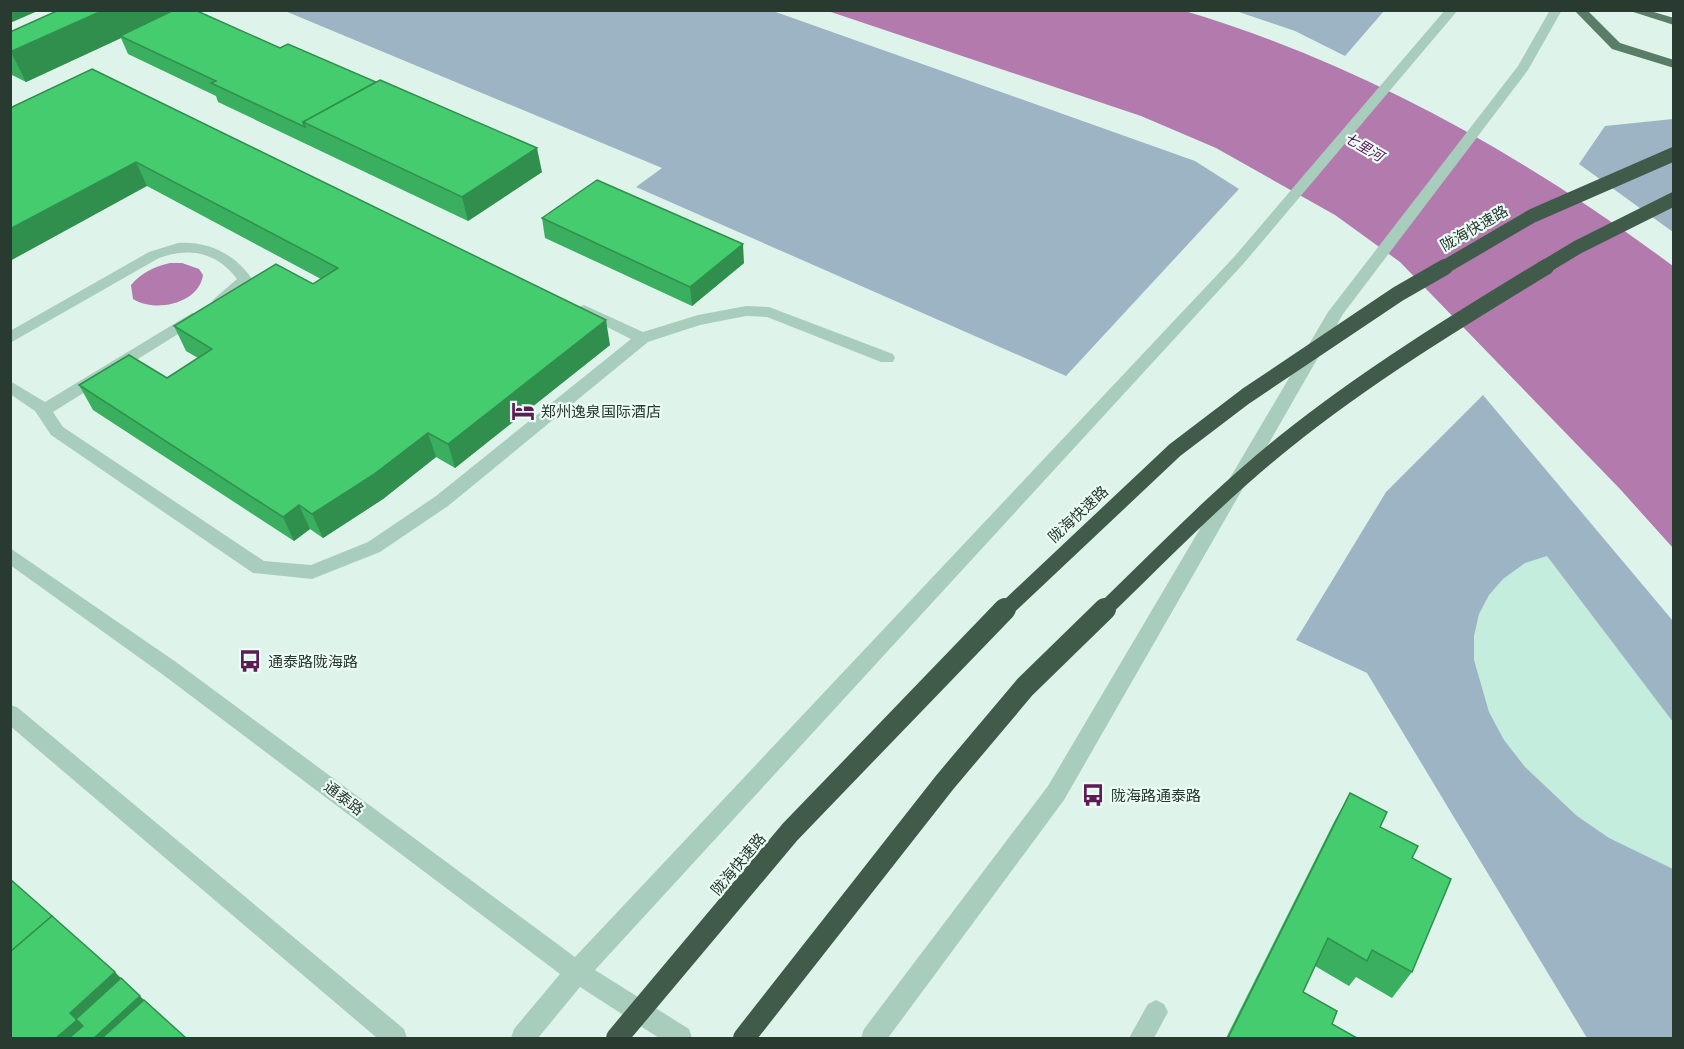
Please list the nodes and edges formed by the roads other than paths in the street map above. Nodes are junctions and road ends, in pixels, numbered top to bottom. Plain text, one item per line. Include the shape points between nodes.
1 (1452, 10) edge
2 (1556, 10) edge
3 (1580, 10) edge
4 (1633, 10) edge
5 (1674, 22) edge
6 (1674, 64) edge
7 (1674, 154) edge
8 (1674, 199) edge
9 (566, 302) edge
10 (10, 338) edge
11 (642, 338) junction
12 (886, 358) dead end
13 (10, 386) edge
14 (43, 411) junction
15 (10, 555) edge
16 (10, 713) edge
17 (577, 972) junction
18 (1156, 1012) dead end
19 (884, 1035) edge
20 (394, 1038) edge
21 (523, 1038) edge
22 (617, 1038) edge
23 (680, 1038) edge
24 (744, 1038) edge
25 (1142, 1038) edge

1 - 17 street via 1239,260
2 - 19 street via 1524,66 1336,312 1056,793
3 - 6 main road via 1616,46
4 - 5 main road
7 - 22 highway, 陇海快速路, bridge via 1532,216 1398,294 1255,390 1175,450 978,634 790,832
8 - 24 highway, bridge via 1578,247 1435,334 1287,440 1220,497 1024,687
9 - 11 street
10 - 14 street via 154,255 180,246 202,248 238,267 245,280 232,294
11 - 12 street via 698,320 746,311 770,312
11 - 14 street via 442,501 374,548 312,572 260,568 57,431
13 - 14 street
15 - 17 street, 通泰路 via 169,668
16 - 20 street
17 - 21 street
17 - 23 street, 通泰路
18 - 25 street

